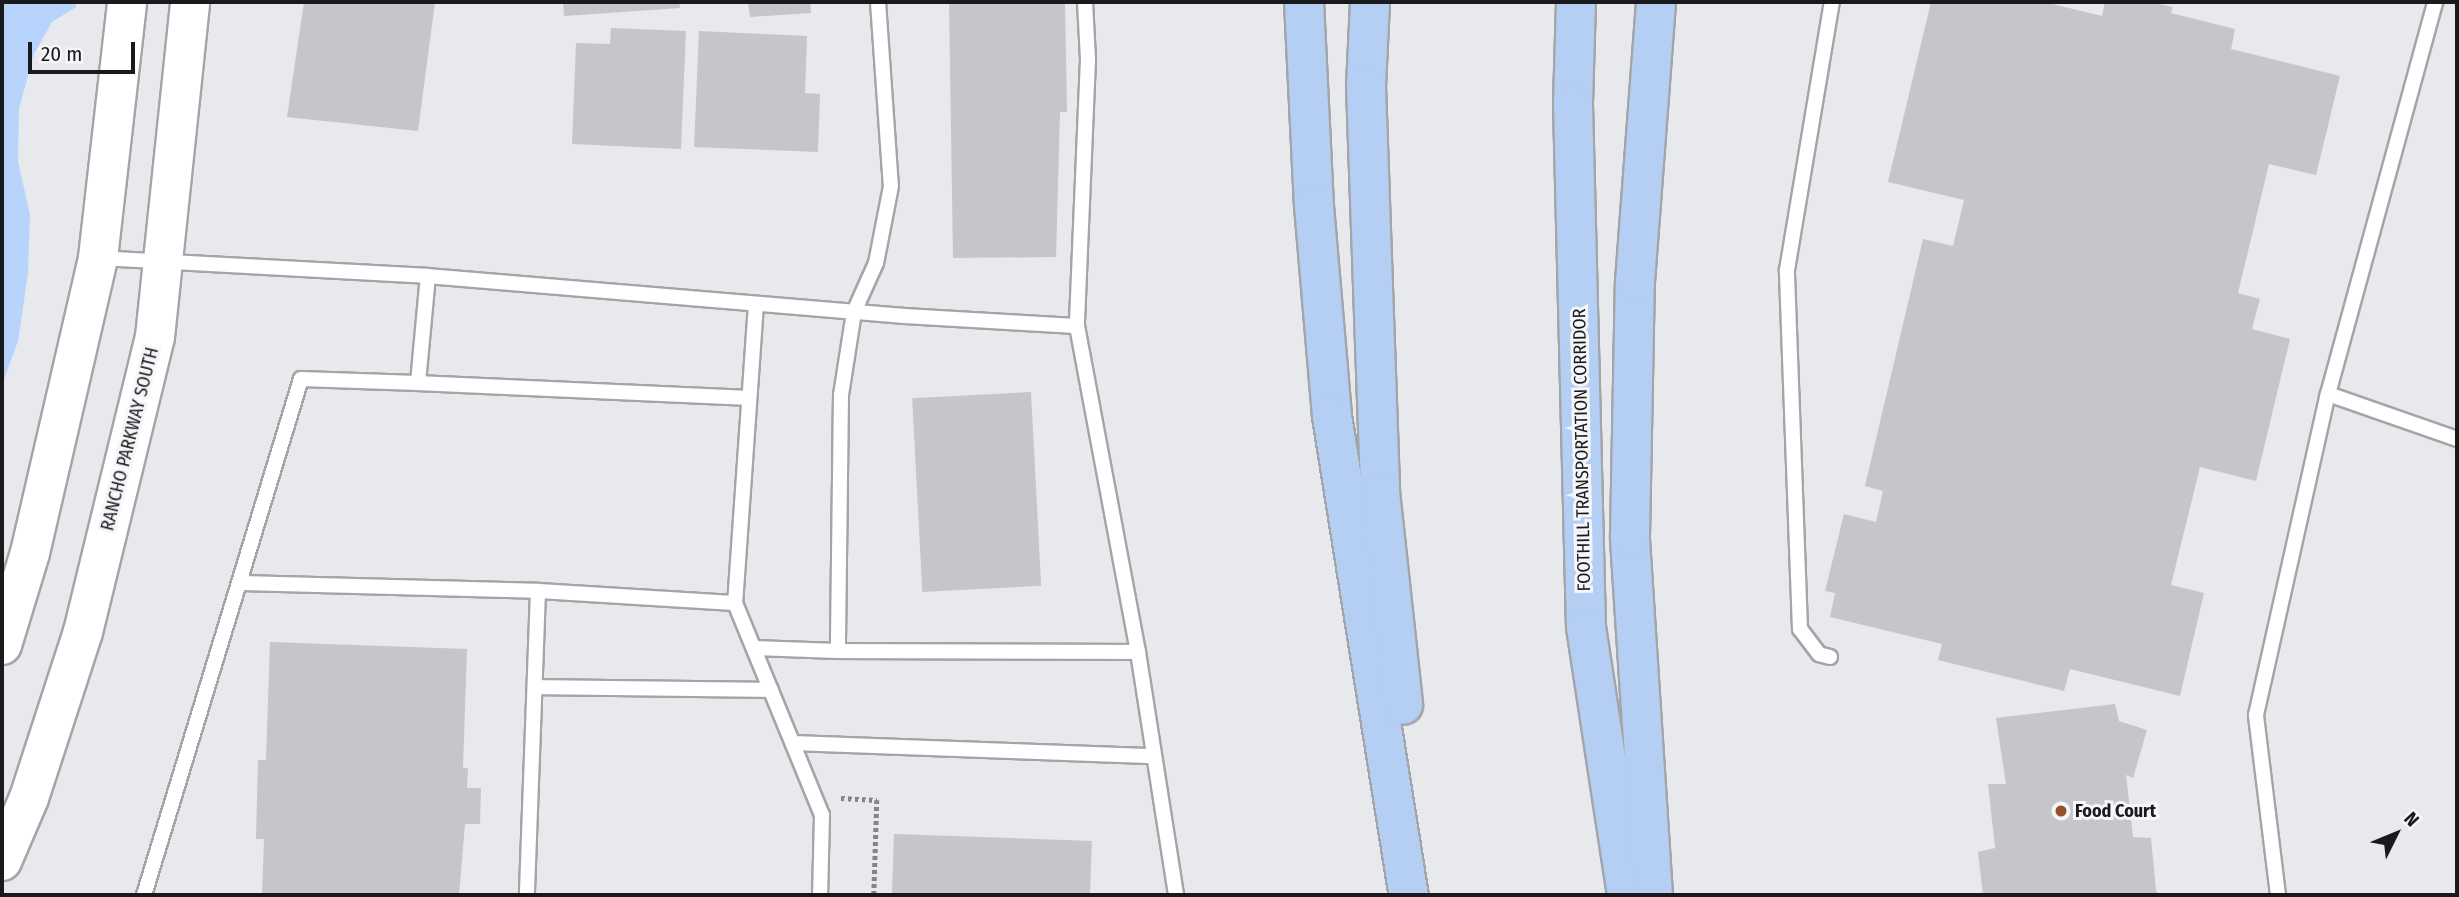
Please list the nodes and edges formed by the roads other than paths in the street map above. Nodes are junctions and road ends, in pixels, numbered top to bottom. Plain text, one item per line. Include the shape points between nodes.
1 (127, 2) edge
2 (190, 2) edge
3 (878, 2) edge
4 (1084, 2) edge
5 (1304, 2) edge
6 (1370, 2) edge
7 (1576, 2) edge
8 (1656, 2) edge
9 (1832, 2) edge
10 (2435, 2) edge
11 (98, 258) junction
12 (162, 259) junction
13 (428, 276) junction
14 (756, 304) junction
15 (854, 312) junction
16 (1077, 326) junction
17 (418, 383) junction
18 (2328, 394) junction
19 (749, 398) junction
20 (2457, 439) edge
21 (239, 583) junction
22 (538, 591) junction
23 (735, 603) junction
24 (2, 645) edge
25 (754, 648) junction
26 (838, 651) junction
27 (1138, 652) junction
28 (1830, 657) dead end
29 (534, 687) junction
30 (771, 690) junction
31 (793, 743) junction
32 (1154, 756) junction
33 (2, 861) edge
34 (144, 895) edge
35 (527, 895) edge
36 (820, 895) edge
37 (1175, 895) edge
38 (1409, 895) edge
39 (1424, 895) edge
40 (1626, 895) edge
41 (1653, 895) edge
42 (2278, 895) edge

1 - 11 street
2 - 12 street, RANCHO PARKWAY SOUTH
3 - 15 lane via 891,186 876,263
4 - 16 lane via 1088,59
5 - 38 highway via 1314,206 1332,416
6 - 39 highway via 1366,86 1380,492
7 - 40 highway, FOOTHILL TRANSPORTATION CORRIDOR via 1573,104 1586,627
8 - 41 highway via 1636,282 1630,536
9 - 28 lane via 1787,270 1800,629 1819,654
10 - 18 lane
11 - 12 lane
11 - 24 street via 30,553
12 - 13 lane
12 - 33 street, RANCHO PARKWAY SOUTH via 155,337 83,632 29,798
13 - 14 lane
13 - 17 lane
14 - 15 lane
14 - 19 lane
15 - 16 lane
15 - 26 lane via 841,395
16 - 27 lane
17 - 19 lane
17 - 21 lane via 301,379
18 - 20 lane
18 - 42 lane via 2256,715
19 - 23 lane
21 - 22 lane
21 - 34 lane
22 - 23 lane
22 - 29 lane
23 - 25 lane
25 - 26 lane
25 - 30 lane
26 - 27 lane
27 - 32 lane
29 - 30 lane
29 - 35 lane
30 - 31 lane
31 - 32 lane
31 - 36 lane via 822,816
32 - 37 lane

